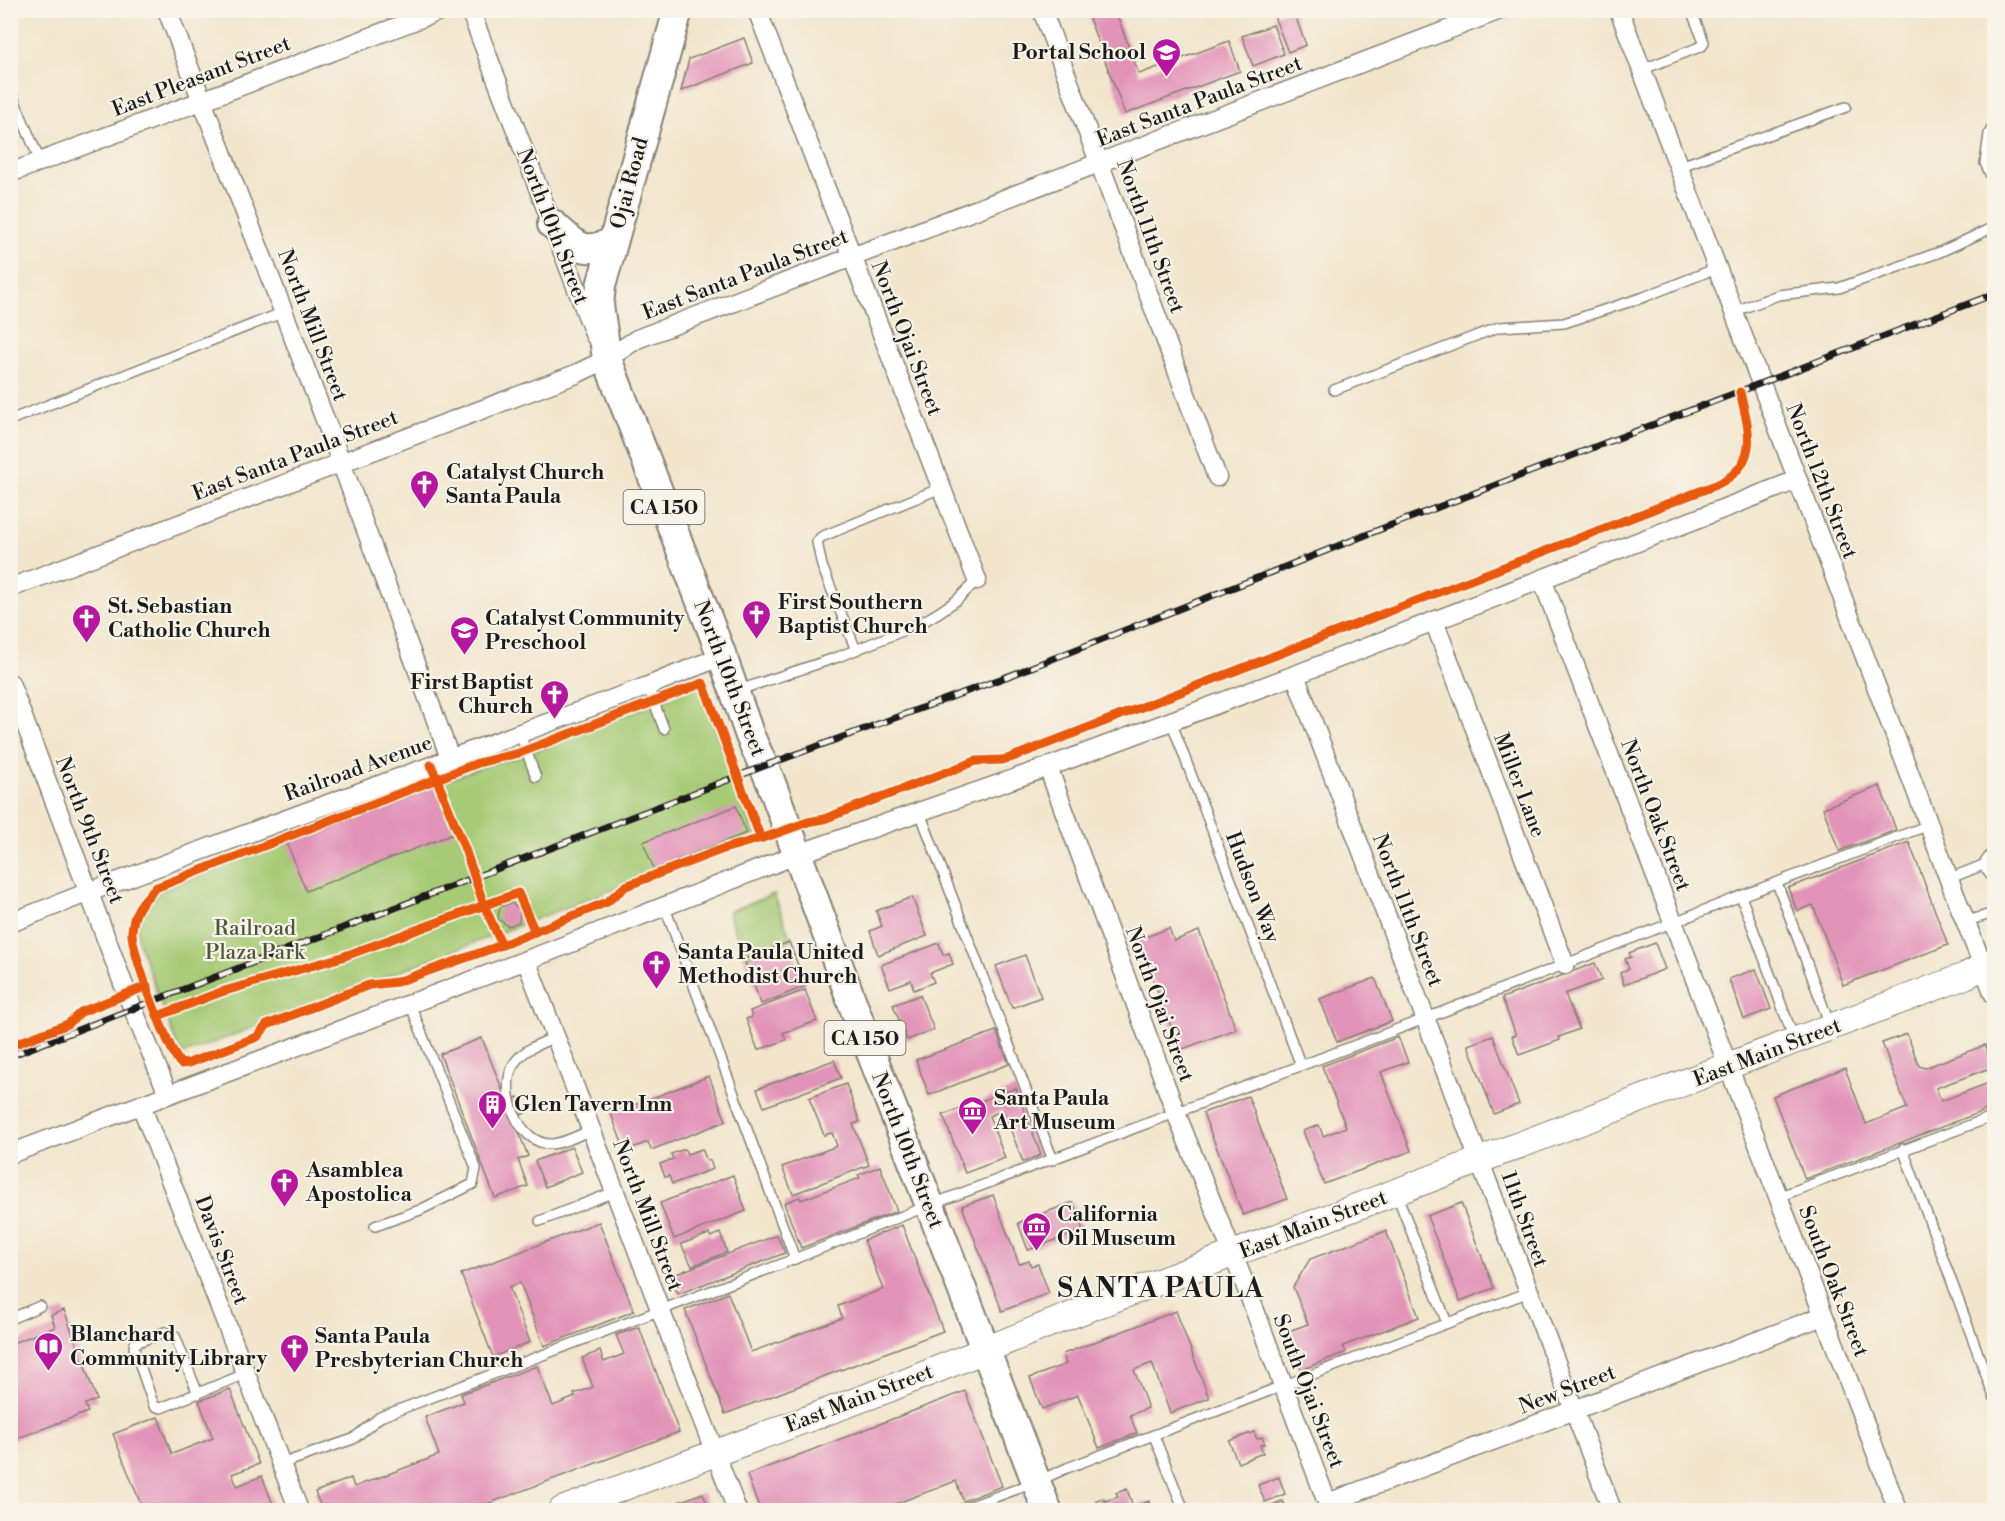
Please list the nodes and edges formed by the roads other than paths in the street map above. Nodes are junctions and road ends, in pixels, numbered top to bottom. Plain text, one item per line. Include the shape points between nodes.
1 (167, 10) edge
2 (442, 10) edge
3 (470, 10) edge
4 (678, 10) edge
5 (758, 10) edge
6 (1042, 10) edge
7 (1500, 10) edge
8 (1619, 10) edge
9 (1691, 10) edge
10 (1641, 70) junction
11 (10, 90) edge
12 (201, 100) junction
13 (1846, 107) dead end
14 (1995, 124) edge
15 (40, 161) junction
16 (1100, 162) junction
17 (1678, 167) junction
18 (10, 172) edge
19 (1995, 182) edge
20 (552, 224) junction
21 (1995, 227) edge
22 (613, 242) junction
23 (852, 257) junction
24 (1717, 268) junction
25 (284, 312) junction
26 (1733, 312) junction
27 (607, 358) junction
28 (1334, 390) dead end
29 (10, 420) edge
30 (341, 462) junction
31 (1217, 477) dead end
32 (1797, 480) junction
33 (941, 488) junction
34 (1542, 579) junction
35 (976, 580) joint
36 (10, 588) edge
37 (1434, 621) junction
38 (856, 650) junction
39 (722, 656) junction
40 (1295, 675) junction
41 (10, 682) edge
42 (648, 686) junction
43 (734, 692) junction
44 (1171, 721) junction
45 (664, 729) dead end
46 (520, 734) junction
47 (450, 758) junction
48 (1048, 767) junction
49 (536, 777) dead end
50 (919, 810) junction
51 (1929, 825) junction
52 (1995, 850) edge
53 (798, 854) junction
54 (1983, 865) junction
55 (1948, 879) junction
56 (1777, 883) junction
57 (1995, 884) edge
58 (89, 892) junction
59 (1741, 896) junction
60 (664, 905) junction
61 (1995, 913) edge
62 (1967, 921) junction
63 (10, 923) edge
64 (1673, 924) junction
65 (526, 960) junction
66 (1989, 964) edge
67 (1565, 965) junction
68 (1995, 995) edge
69 (410, 1004) junction
70 (1425, 1018) junction
71 (1831, 1027) junction
72 (556, 1037) junction
73 (1795, 1041) junction
74 (1301, 1066) junction
75 (1728, 1066) junction
76 (168, 1094) junction
77 (141, 1105) junction
78 (1176, 1113) junction
79 (1995, 1116) edge
80 (591, 1130) junction
81 (1903, 1149) junction
82 (10, 1154) edge
83 (1053, 1160) junction
84 (1480, 1161) junction
85 (614, 1192) junction
86 (1396, 1192) junction
87 (1778, 1197) junction
88 (930, 1205) junction
89 (540, 1221) dead end
90 (375, 1226) dead end
91 (1233, 1254) junction
92 (795, 1259) junction
93 (1529, 1292) junction
94 (40, 1306) dead end
95 (661, 1310) junction
96 (1823, 1316) junction
97 (10, 1319) edge
98 (1447, 1323) junction
99 (986, 1348) junction
100 (245, 1374) junction
101 (1283, 1385) junction
102 (198, 1394) junction
103 (1995, 1397) edge
104 (1574, 1410) junction
105 (1154, 1436) junction
106 (715, 1453) junction
107 (282, 1464) junction
108 (1036, 1482) junction
109 (1329, 1507) edge
110 (299, 1510) edge
111 (562, 1510) edge
112 (737, 1510) edge
113 (960, 1510) edge
114 (1047, 1510) edge
115 (1184, 1510) edge
116 (1612, 1510) edge
117 (1898, 1510) edge

1 - 12 street, North Mill Street
2 - 12 street, East Pleasant Street
3 - 20 street, North 10th Street
4 - 22 main road, Ojai Road / CA 150
5 - 23 street, North Ojai Street
6 - 16 street, North 11th Street
7 - 16 street, East Santa Paula Street
8 - 10 street, North 12th Street
9 - 10 lane via 1704,42 1702,46
10 - 17 street, North 12th Street
11 - 15 lane
12 - 15 street, East Pleasant Street
12 - 25 street, North Mill Street
13 - 17 lane
14 - 19 lane via 1989,134 1985,163
15 - 18 street, East Pleasant Street
16 - 23 street, East Santa Paula Street
16 - 31 street, North 11th Street
17 - 24 street, North 12th Street
20 - 22 main road via 583,249
20 - 27 street, North 10th Street via 592,332
21 - 26 lane via 1940,252 1839,288 1778,295
22 - 27 main road, Ojai Road / CA 150 via 599,305
23 - 27 street, East Santa Paula Street via 637,339
23 - 33 street, North Ojai Street
24 - 26 street, North 12th Street
24 - 28 lane via 1564,323 1499,327
25 - 29 lane
25 - 30 street, North Mill Street
26 - 32 street, North 12th Street
27 - 30 street, East Santa Paula Street via 576,374
27 - 39 main road, North 10th Street / CA 150
30 - 36 street, East Santa Paula Street
30 - 47 street, North Mill Street
32 - 34 street
32 - 51 street, North 12th Street
33 - 35 street, North Ojai Street
33 - 38 lane via 817,542 822,566
34 - 37 street
34 - 64 street, North Oak Street
35 - 38 lane via 957,600 924,621
37 - 40 street
37 - 67 street, Miller Lane
38 - 43 lane
39 - 42 street, Railroad Avenue
39 - 43 main road, North 10th Street / CA 150
40 - 44 street
40 - 70 street, North 11th Street
41 - 58 street, North 9th Street
42 - 45 lane
42 - 46 street, Railroad Avenue
43 - 53 main road, North 10th Street / CA 150
44 - 48 street
44 - 74 lane, Hudson Way
46 - 47 street, Railroad Avenue
46 - 49 lane
47 - 58 street, Railroad Avenue
48 - 50 street
48 - 78 street, North Ojai Street
50 - 53 street
50 - 83 lane
51 - 55 street, North 12th Street
51 - 56 lane
52 - 54 lane
53 - 60 street
53 - 88 main road, North 10th Street / CA 150
54 - 55 lane
54 - 57 lane
55 - 62 street, North 12th Street
56 - 59 lane
56 - 71 lane
58 - 63 street, Railroad Avenue
58 - 76 street, North 9th Street
59 - 64 lane
59 - 73 lane
60 - 65 street
60 - 92 lane
61 - 62 lane
62 - 66 street, North 12th Street
64 - 67 lane
64 - 75 street, North Oak Street
65 - 69 street
65 - 72 street, North Mill Street
66 - 68 street, North 12th Street
66 - 71 street, East Main Street
67 - 70 lane
69 - 76 street
69 - 90 lane via 476,1168 473,1184 420,1210
70 - 74 lane
70 - 84 street, North 11th Street
71 - 73 street, East Main Street
72 - 80 street, North Mill Street
72 - 80 lane via 532,1047 514,1063 508,1086 513,1109 522,1128 541,1142 553,1144
73 - 75 street, East Main Street
74 - 78 lane
75 - 84 street, East Main Street
75 - 87 street, South Oak Street
76 - 77 street
77 - 82 street
77 - 100 street, Davis Street
78 - 83 lane
78 - 91 street, North Ojai Street
79 - 81 lane
80 - 85 street, North Mill Street
81 - 87 lane
81 - 103 lane
83 - 88 lane
84 - 86 street, East Main Street
84 - 93 street, 11th Street
85 - 89 lane
85 - 95 street, North Mill Street
86 - 91 street, East Main Street
86 - 98 lane
87 - 96 street, South Oak Street
88 - 92 lane
88 - 99 main road, North 10th Street / CA 150
91 - 99 street, East Main Street
91 - 101 street, South Ojai Street
92 - 95 lane
93 - 98 lane
93 - 104 street, 11th Street
94 - 97 lane
95 - 106 street, North Mill Street
95 - 107 lane via 380,1417 352,1439
96 - 104 street, New Street
96 - 117 street, South Oak Street
98 - 101 lane
99 - 106 street, East Main Street
99 - 108 main road, CA 150
100 - 102 lane
100 - 107 street, Davis Street
101 - 105 lane
101 - 109 street, South Ojai Street
102 - 102 lane via 162,1408 154,1406 135,1343 165,1332 175,1336
104 - 109 street, New Street
104 - 116 street, 11th Street
105 - 108 lane
105 - 115 lane
106 - 111 street, East Main Street
106 - 112 street, North Mill Street
107 - 110 street, Davis Street
108 - 113 lane
108 - 114 main road, CA 150

